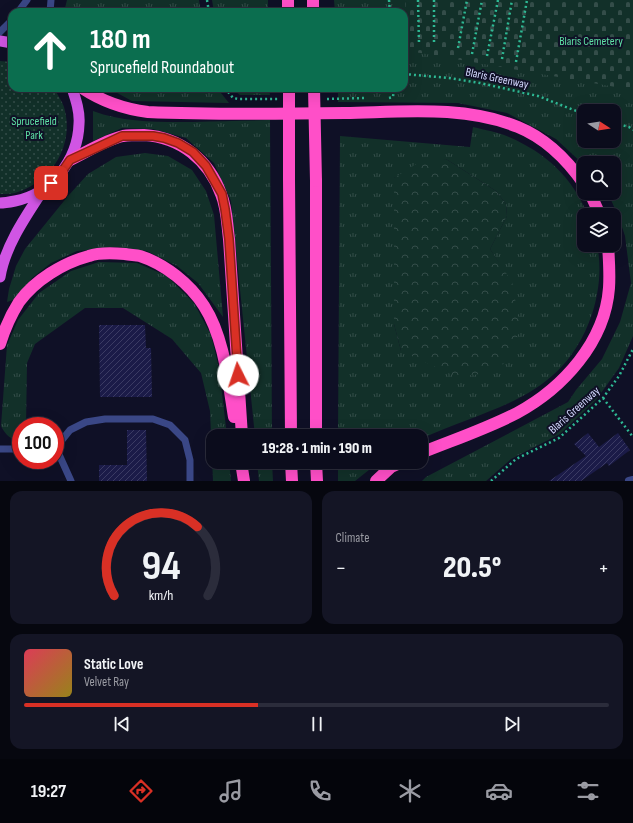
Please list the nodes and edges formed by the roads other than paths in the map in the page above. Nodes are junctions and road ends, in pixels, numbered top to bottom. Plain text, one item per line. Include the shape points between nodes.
1 (8, 24) edge
2 (0, 32) edge
3 (73, 92) edge
4 (88, 92) edge
5 (289, 92) edge
6 (314, 92) edge
7 (70, 160) junction
8 (577, 173) edge
9 (43, 190) junction
10 (0, 203) edge
11 (609, 252) edge
12 (0, 277) edge
13 (0, 344) edge
14 (236, 429) edge
15 (242, 429) edge
16 (291, 429) edge
17 (316, 429) edge
18 (64, 438) edge
19 (0, 449) edge
20 (12, 449) edge
21 (428, 450) edge
22 (64, 467) edge
23 (242, 469) edge
24 (244, 469) edge
25 (291, 469) edge
26 (316, 469) edge
27 (389, 469) edge
28 (633, 480) edge
29 (71, 481) edge
30 (190, 481) edge
31 (244, 481) edge
32 (292, 481) edge
33 (317, 481) edge
34 (376, 481) edge
35 (629, 481) edge

1 - 2 lane
3 - 7 highway via 80,124
4 - 8 highway via 111,104 129,110 148,112 453,112 501,121 520,128 541,139
5 - 16 highway, bridge
6 - 17 highway, bridge
7 - 9 highway via 59,176
7 - 15 highway via 122,136 147,136 178,143 193,152 206,166 222,194 225,209
9 - 10 highway via 24,199
9 - 12 highway via 20,226 2,266
11 - 21 highway via 609,289 595,336 564,380 542,398 517,412
13 - 14 highway via 19,302 37,283 53,272 90,255 140,256 162,266 182,280 204,306 217,333 225,361
18 - 30 lane via 70,430 86,422 152,419 170,425 185,440 190,460
19 - 20 lane
22 - 29 lane
23 - 31 highway
24 - 31 highway
25 - 32 highway
26 - 33 highway
27 - 34 highway
28 - 35 street

